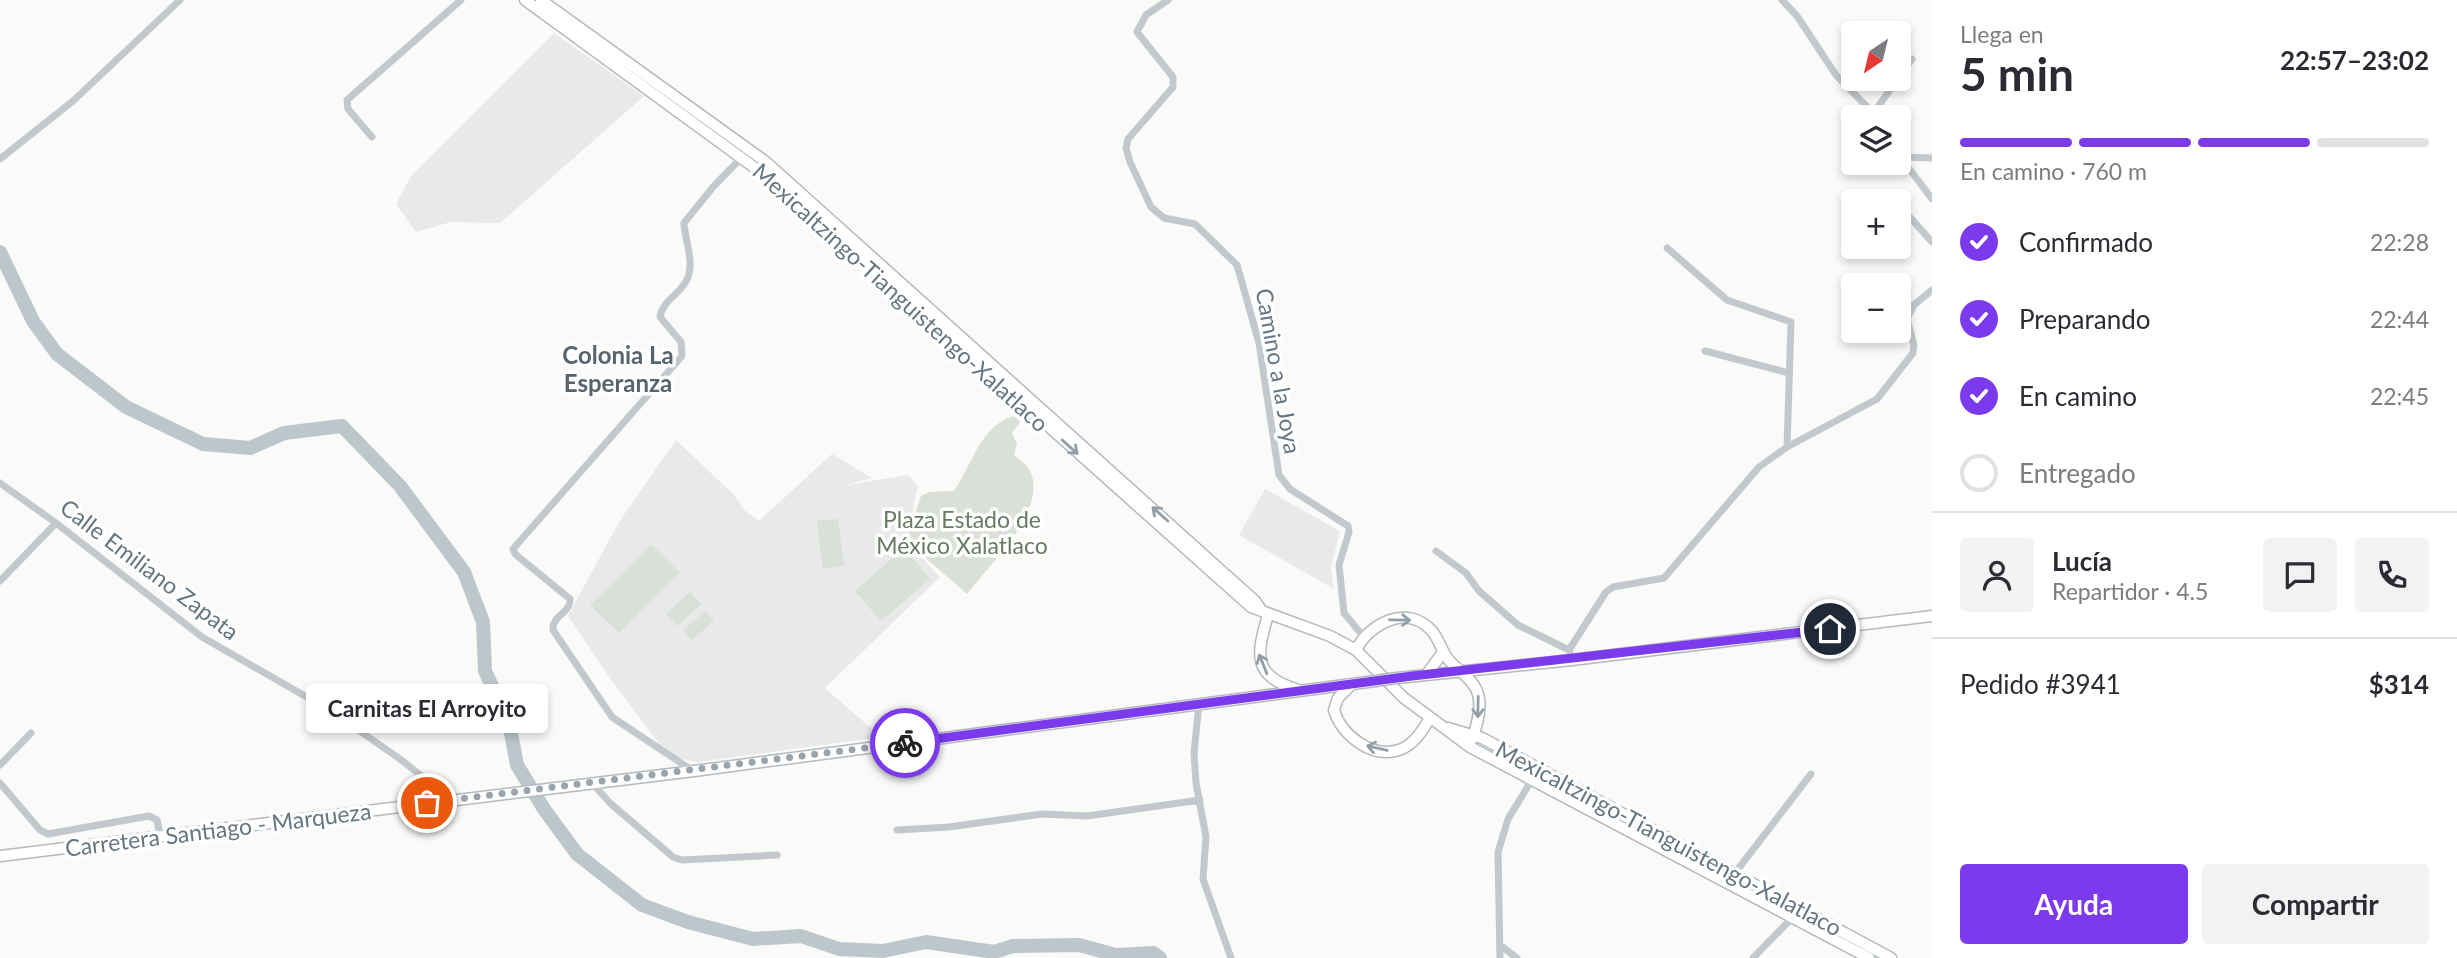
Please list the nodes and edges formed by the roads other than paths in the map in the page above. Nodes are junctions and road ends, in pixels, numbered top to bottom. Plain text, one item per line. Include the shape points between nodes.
1 (180, 0) edge
2 (461, 0) edge
3 (525, 0) edge
4 (541, 0) edge
5 (1168, 0) edge
6 (1782, 0) edge
7 (1866, 105) edge
8 (372, 137) dead end
9 (743, 156) junction
10 (1911, 157) edge
11 (1932, 158) edge
12 (0, 159) edge
13 (1911, 172) edge
14 (1932, 199) edge
15 (1911, 218) edge
16 (1932, 242) edge
17 (1667, 248) dead end
18 (1932, 290) edge
19 (1705, 351) dead end
20 (1789, 373) junction
21 (1787, 447) junction
22 (0, 483) edge
23 (56, 523) junction
24 (1436, 551) dead end
25 (0, 582) edge
26 (1265, 613) junction
27 (1932, 616) edge
28 (1363, 636) junction
29 (1356, 650) junction
30 (1443, 652) junction
31 (1571, 655) junction
32 (1463, 672) junction
33 (1427, 674) junction
34 (1352, 684) junction
35 (1303, 691) junction
36 (1199, 704) junction
37 (1430, 718) junction
38 (1443, 727) junction
39 (32, 733) dead end
40 (1474, 735) junction
41 (1470, 747) junction
42 (0, 765) edge
43 (1539, 768) junction
44 (694, 771) junction
45 (1811, 774) dead end
46 (1534, 778) junction
47 (0, 783) edge
48 (592, 783) junction
49 (453, 800) junction
50 (1199, 800) junction
51 (897, 830) dead end
52 (160, 835) junction
53 (777, 855) dead end
54 (0, 856) edge
55 (1735, 873) junction
56 (1793, 917) junction
57 (1500, 945) junction
58 (1231, 958) edge
59 (1500, 958) edge
60 (1517, 958) edge
61 (1753, 958) edge
62 (1869, 958) edge
63 (1891, 958) edge

1 - 12 street via 73,101
2 - 8 street via 347,100 348,109
3 - 9 main road, Mexicaltzingo-Tianguistengo-Xalatlaco
26 -> 4 main road, Mexicaltzingo-Tianguistengo-Xalatlaco via 782,175
5 - 28 street, Camino a la Joya via 1146,15 1138,32 1173,77 1173,87 1128,139 1130,162 1158,215 1195,224 1237,265 1259,343 1279,475 1290,489 1348,526 1339,565 1344,613
6 - 7 street via 1836,75
9 -> 26 main road, Mexicaltzingo-Tianguistengo-Xalatlaco via 1168,536 1251,607
9 - 44 street via 684,223 690,275 660,317 681,342 681,356 513,549 570,599 553,630 601,704 628,729
10 - 11 street
13 - 14 street
15 - 16 street
17 - 20 street via 1727,300 1790,321
18 - 21 street via 1909,312 1906,323 1914,349 1877,399
19 - 20 street
20 - 21 street
21 - 31 street via 1759,467 1664,578 1613,587 1606,593
22 - 23 street, Calle Emiliano Zapata
23 - 25 street
23 - 49 street, Calle Emiliano Zapata via 202,638 331,710
24 - 31 street via 1466,573 1479,591 1518,625
26 - 29 main road, Mexicaltzingo-Tianguistengo-Xalatlaco
35 -> 26 main road via 1272,679 1261,666
27 - 31 main road, Carretera Santiago - Marqueza
28 - 29 main road
28 -> 30 main road via 1387,620 1405,619 1430,629
29 - 37 main road, Mexicaltzingo-Tianguistengo-Xalatlaco via 1392,688
30 - 32 main road
30 - 33 main road
31 - 32 main road, Carretera Santiago - Marqueza
32 - 33 main road, Carretera Santiago - Marqueza
32 -> 40 main road via 1477,691
33 - 34 main road, Carretera Santiago - Marqueza, bridge
34 - 35 main road, Carretera Santiago - Marqueza
37 -> 34 main road via 1413,742 1399,750 1364,745 1340,727 1334,710 1338,698
35 - 36 main road, Carretera Santiago - Marqueza
36 - 44 main road, Carretera Santiago - Marqueza
36 - 50 street via 1194,753
37 - 38 main road, Mexicaltzingo-Tianguistengo-Xalatlaco
38 - 40 main road, Mexicaltzingo-Tianguistengo-Xalatlaco
38 - 41 main road, Mexicaltzingo-Tianguistengo-Xalatlaco
39 - 42 street
40 - 41 main road
40 - 43 main road, Mexicaltzingo-Tianguistengo-Xalatlaco
41 - 46 main road, Mexicaltzingo-Tianguistengo-Xalatlaco
43 - 46 street
43 - 55 main road, Mexicaltzingo-Tianguistengo-Xalatlaco
44 - 48 main road, Carretera Santiago - Marqueza
45 - 55 street
46 - 56 main road, Mexicaltzingo-Tianguistengo-Xalatlaco
46 - 57 street via 1501,836
47 - 52 street via 48,834 149,816 157,820
48 - 49 main road, Carretera Santiago - Marqueza
48 - 53 street via 673,857
49 - 52 main road, Carretera Santiago - Marqueza
50 - 51 street via 1087,816 1042,814
50 - 58 street via 1206,837 1205,888
52 - 54 main road, Carretera Santiago - Marqueza
55 - 63 main road, Mexicaltzingo-Tianguistengo-Xalatlaco
56 - 61 street
56 - 62 main road, Mexicaltzingo-Tianguistengo-Xalatlaco
57 - 59 street
57 - 60 street

